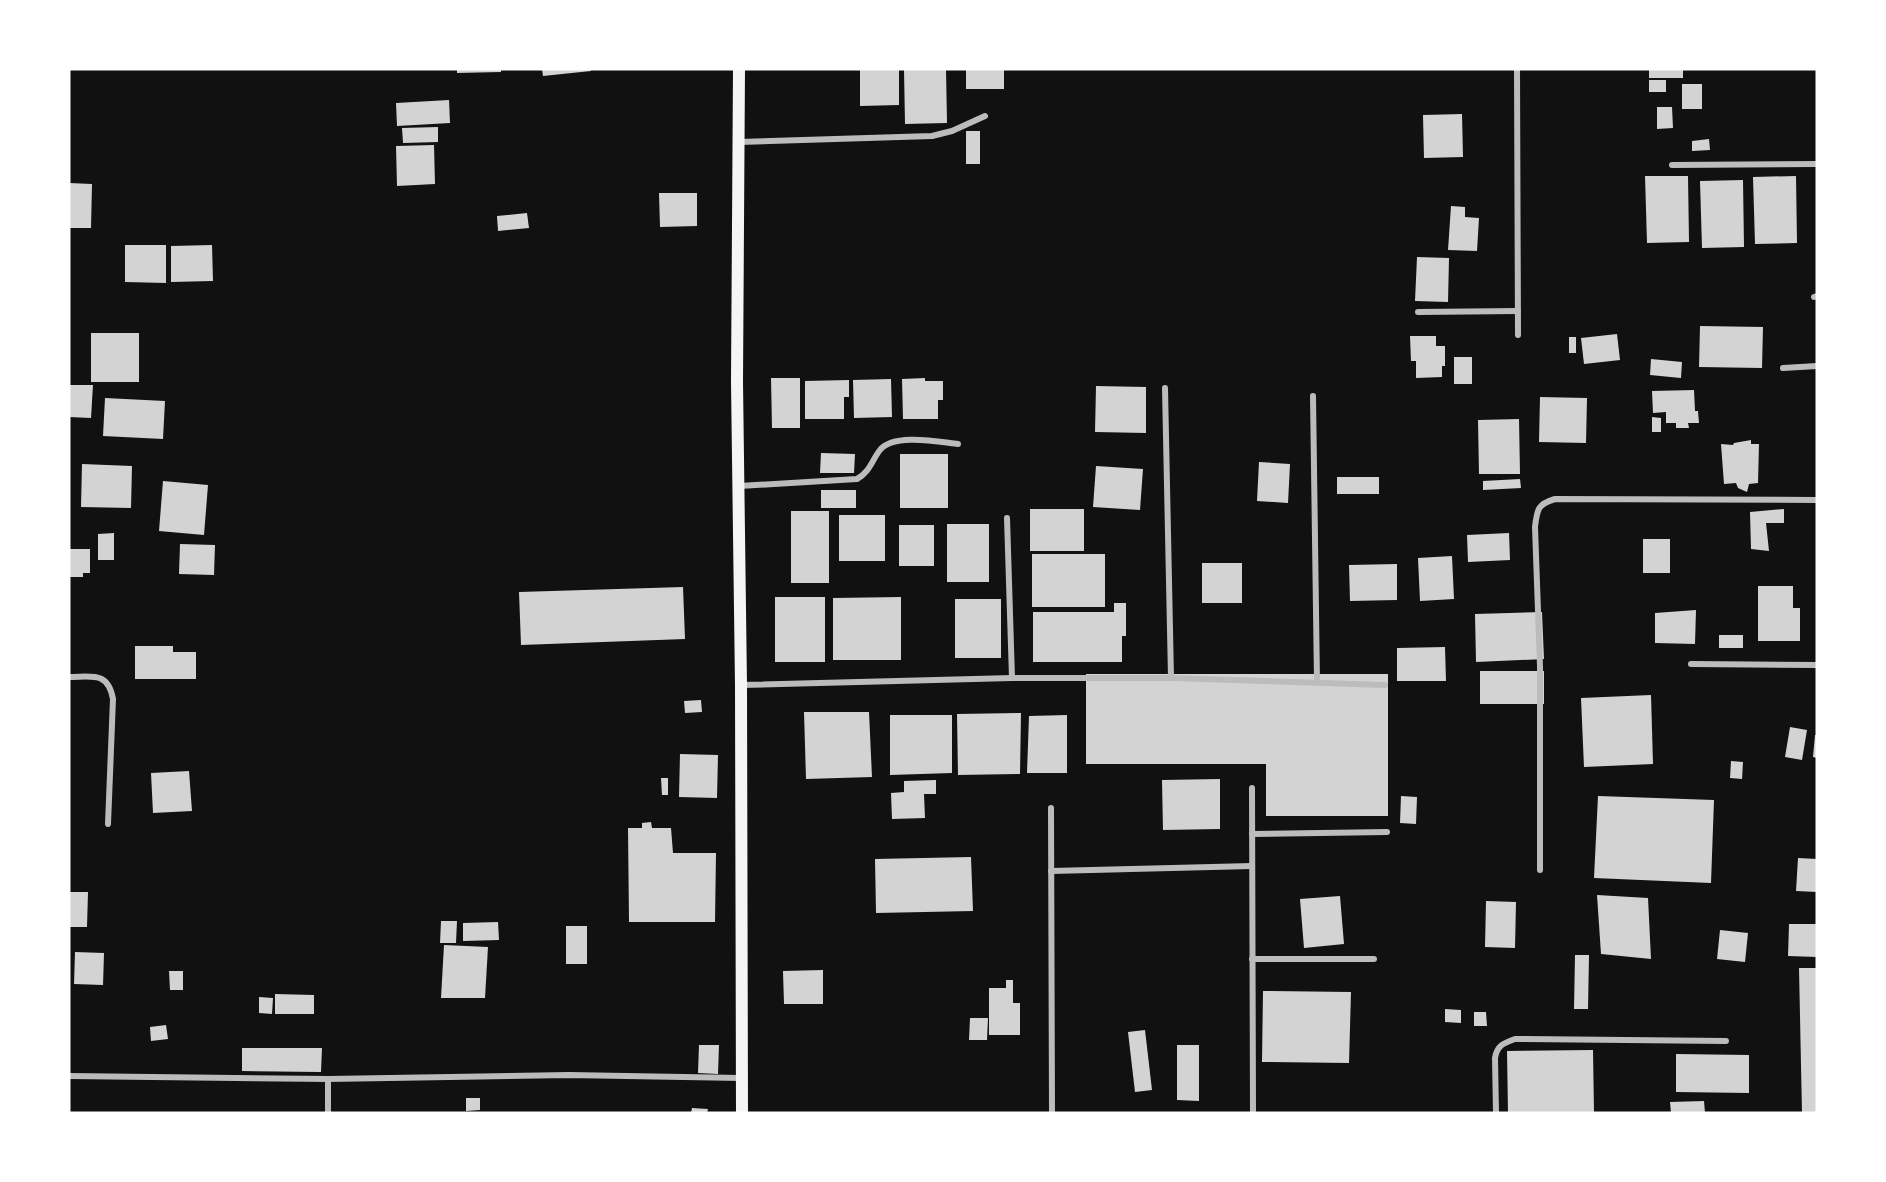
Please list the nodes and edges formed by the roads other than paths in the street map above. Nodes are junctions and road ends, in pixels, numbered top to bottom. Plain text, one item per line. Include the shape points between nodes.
1 (739, 69) edge
2 (1517, 69) edge
3 (985, 116) dead end
4 (739, 142) junction
5 (1817, 164) edge
6 (1672, 165) dead end
7 (1518, 311) junction
8 (1419, 312) dead end
9 (1518, 335) dead end
10 (1817, 366) edge
11 (1783, 368) dead end
12 (1165, 388) dead end
13 (1313, 396) dead end
14 (958, 444) dead end
15 (738, 486) junction
16 (1817, 500) edge
17 (1007, 518) dead end
18 (1691, 664) dead end
19 (1817, 665) edge
20 (69, 677) edge
21 (1012, 678) junction
22 (1171, 678) junction
23 (1317, 682) junction
24 (741, 685) junction
25 (1385, 685) dead end
26 (1252, 788) dead end
27 (1051, 808) dead end
28 (108, 824) dead end
29 (1387, 832) dead end
30 (1252, 834) junction
31 (1252, 866) junction
32 (1540, 870) dead end
33 (1051, 871) junction
34 (1252, 959) junction
35 (1374, 959) dead end
36 (1726, 1041) dead end
37 (69, 1076) edge
38 (741, 1078) junction
39 (328, 1079) junction
40 (328, 1113) edge
41 (742, 1113) edge
42 (1052, 1113) edge
43 (1253, 1113) edge
44 (1496, 1113) edge

1 - 4 main road
2 - 7 street
3 - 4 street via 932,136
4 - 15 main road
5 - 6 street
7 - 8 street
7 - 9 street
10 - 11 street
12 - 22 street
13 - 23 street
14 - 15 street via 894,442 881,448 865,475 857,478
15 - 24 main road
16 - 32 street via 1555,499 1544,502 1537,511
17 - 21 street
18 - 19 street
20 - 28 street via 96,676 111,688
21 - 22 street
21 - 24 street
22 - 23 street
23 - 25 street
24 - 38 main road
26 - 30 street
27 - 33 street
29 - 30 street
30 - 31 street
31 - 33 street
31 - 34 street
33 - 42 street
34 - 35 street
34 - 43 street
36 - 44 street via 1515,1039 1496,1050
37 - 39 street
38 - 39 street via 569,1075
38 - 41 main road
39 - 40 street

